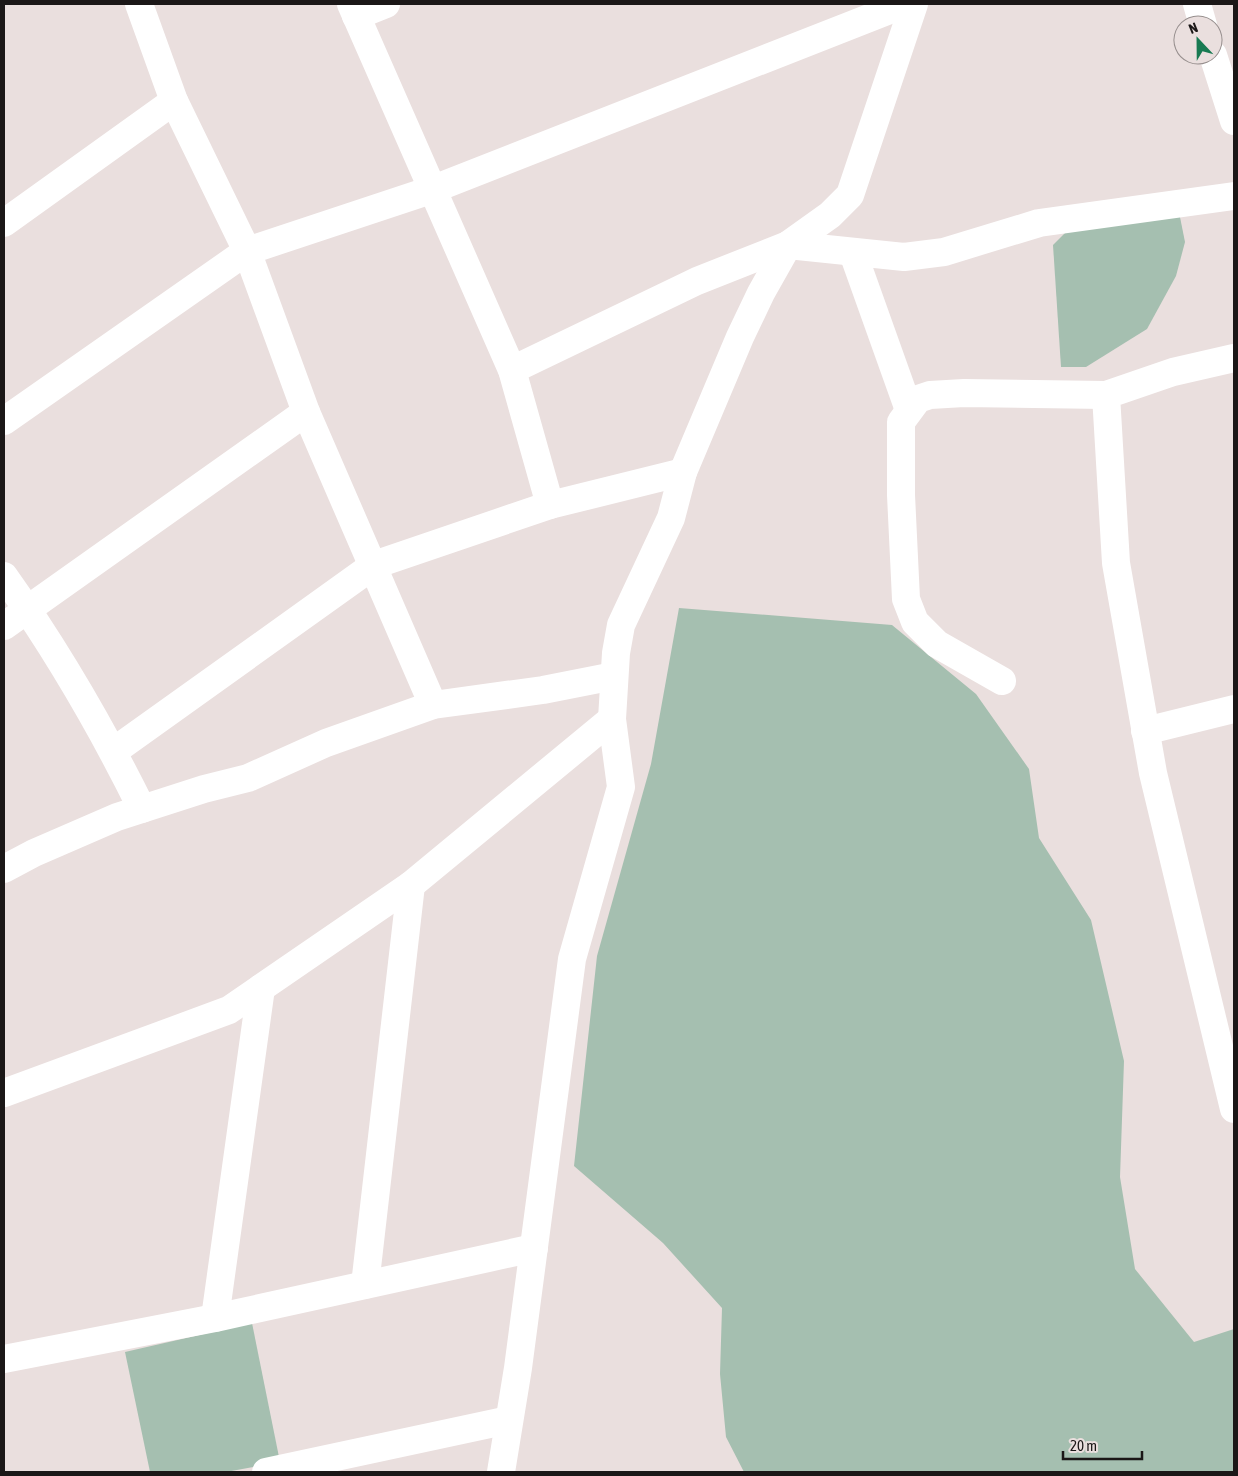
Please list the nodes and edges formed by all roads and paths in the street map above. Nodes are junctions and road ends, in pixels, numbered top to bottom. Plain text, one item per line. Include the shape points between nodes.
1 (139, 4) edge
2 (386, 4) edge
3 (905, 4) edge
4 (914, 4) edge
5 (354, 10) edge
6 (1216, 65) edge
7 (174, 101) junction
8 (1234, 121) edge
9 (432, 190) junction
10 (1234, 196) edge
11 (4, 223) edge
12 (788, 245) junction
13 (248, 251) junction
14 (852, 253) junction
15 (1234, 358) edge
16 (512, 370) junction
17 (1106, 395) junction
18 (909, 410) junction
19 (306, 412) junction
20 (4, 421) edge
21 (683, 472) junction
22 (550, 505) junction
23 (374, 564) junction
24 (4, 576) edge
25 (26, 608) junction
26 (4, 626) edge
27 (614, 676) junction
28 (1002, 682) dead end
29 (433, 705) junction
30 (1234, 710) edge
31 (612, 719) junction
32 (1145, 731) junction
33 (114, 751) junction
34 (142, 809) junction
35 (4, 869) edge
36 (411, 885) junction
37 (261, 988) junction
38 (4, 1093) edge
39 (1234, 1109) edge
40 (534, 1248) junction
41 (365, 1285) junction
42 (215, 1318) junction
43 (4, 1359) edge
44 (509, 1420) junction
45 (266, 1472) edge
46 (501, 1472) edge

1 - 7 street
2 - 5 street
3 - 9 street
4 - 12 street via 850,195 830,215
5 - 9 street
6 - 8 street
7 - 11 street
7 - 13 street
9 - 13 street
9 - 16 street
10 - 14 street via 1039,223 944,252 904,257
12 - 14 street
12 - 16 street via 697,281
12 - 21 street via 740,337
13 - 19 street
13 - 20 street
14 - 18 street
15 - 17 street via 1172,372
16 - 22 street
17 - 18 street via 930,395 918,399
17 - 32 street via 1116,563
18 - 28 street via 902,422 901,495 906,599 916,622 937,644
19 - 23 street
19 - 25 street
21 - 22 street
21 - 27 street via 671,518 621,625
22 - 23 street
23 - 29 street
23 - 33 street
24 - 25 street
25 - 26 street
25 - 33 street
27 - 29 street
27 - 31 street
29 - 34 street via 326,743 248,778
30 - 32 street
31 - 36 street
31 - 40 street via 621,787 572,959
32 - 39 street
33 - 34 street
34 - 35 street via 76,834
36 - 37 street
36 - 41 street
37 - 38 street via 230,1010
37 - 42 street
40 - 41 street
40 - 44 street
41 - 42 street
42 - 43 street
44 - 45 street
44 - 46 street

